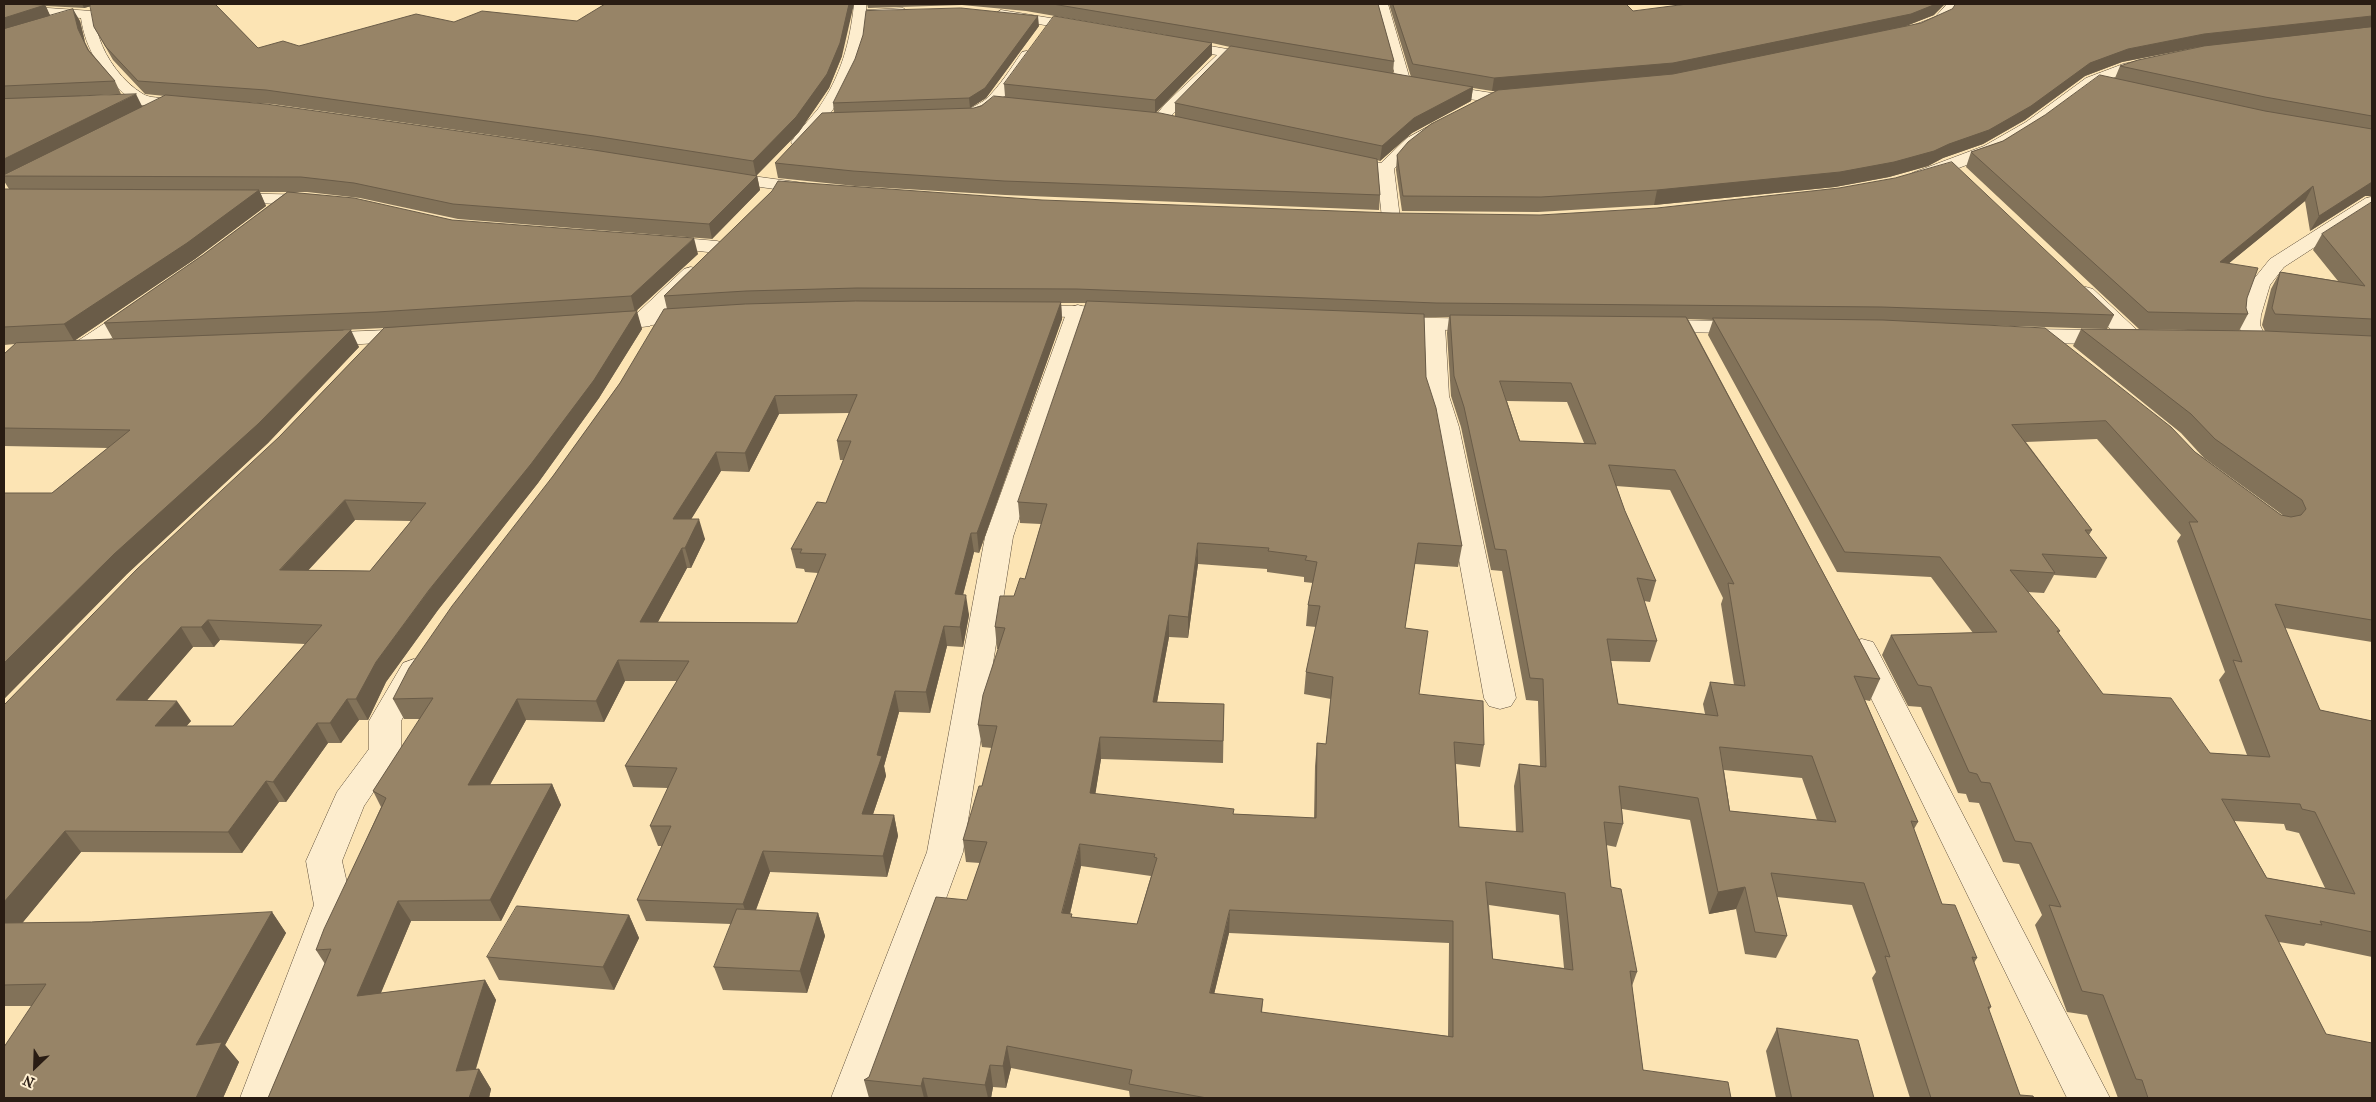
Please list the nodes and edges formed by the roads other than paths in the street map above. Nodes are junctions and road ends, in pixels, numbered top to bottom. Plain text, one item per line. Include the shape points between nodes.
1 (1382, 4) edge
2 (1953, 4) edge
3 (4, 9) edge
4 (102, 9) edge
5 (861, 9) edge
6 (914, 12) edge
7 (990, 13) edge
8 (88, 14) junction
9 (1051, 21) junction
10 (50, 25) edge
11 (1100, 30) edge
12 (1902, 33) edge
13 (1158, 41) edge
14 (1226, 53) junction
15 (2166, 59) edge
16 (1273, 61) edge
17 (1385, 80) edge
18 (2091, 81) junction
19 (1404, 83) junction
20 (2118, 87) edge
21 (1532, 95) edge
22 (1492, 98) junction
23 (992, 102) junction
24 (87, 104) edge
25 (1012, 104) edge
26 (206, 106) edge
27 (142, 108) junction
28 (1470, 110) edge
29 (953, 117) edge
30 (1143, 118) edge
31 (838, 119) edge
32 (819, 120) junction
33 (1160, 120) junction
34 (1448, 122) edge
35 (1207, 130) edge
36 (790, 152) edge
37 (1329, 157) edge
38 (1950, 164) junction
39 (1385, 170) junction
40 (706, 175) edge
41 (1964, 177) edge
42 (1899, 182) edge
43 (832, 192) edge
44 (206, 199) edge
45 (290, 200) junction
46 (327, 201) edge
47 (2371, 203) edge
48 (267, 217) edge
49 (1371, 217) edge
50 (1391, 218) junction
51 (1411, 218) edge
52 (641, 240) edge
53 (2076, 284) edge
54 (155, 299) edge
55 (1002, 310) edge
56 (1078, 312) junction
57 (1137, 314) edge
58 (710, 316) edge
59 (651, 320) junction
60 (1364, 322) edge
61 (583, 324) edge
62 (1434, 325) junction
63 (1503, 325) edge
64 (1631, 326) edge
65 (1768, 327) edge
66 (434, 334) edge
67 (1995, 335) edge
68 (384, 337) junction
69 (2044, 337) junction
70 (296, 340) edge
71 (2256, 341) edge
72 (120, 348) edge
73 (641, 352) edge
74 (2074, 362) edge
75 (358, 365) edge
76 (1848, 624) edge
77 (427, 650) edge
78 (1500, 698) dead end
79 (261, 1098) edge
80 (852, 1098) edge
81 (2089, 1098) edge

1 - 19 street
2 - 12 street via 1948,14 1936,22
3 - 8 street
4 - 8 street
5 - 6 street
5 - 32 street via 854,54 841,84
7 - 9 street
8 - 10 street
8 - 27 street via 89,30 102,61
9 - 11 street
9 - 23 street
13 - 14 street
14 - 16 street
14 - 33 street
15 - 18 street via 2128,67
17 - 19 street
18 - 20 street
18 - 38 street via 2032,125 1990,150
19 - 22 street
21 - 22 street
22 - 28 street
23 - 25 street
23 - 29 street via 976,115
24 - 27 street
26 - 27 street via 169,103
30 - 33 street
31 - 32 street
32 - 36 street
33 - 35 street
34 - 39 street via 1422,134 1398,151
37 - 39 street
38 - 41 street
38 - 42 street via 1935,172
39 - 50 street
40 - 43 street
44 - 45 street
45 - 46 street
45 - 48 street
47 - 71 street via 2277,263 2260,284 2250,315 2249,325
49 - 50 street
50 - 51 street
52 - 59 street via 723,241
53 - 69 street via 2141,338
54 - 72 street via 72,350
55 - 56 street
56 - 57 street
56 - 80 street via 999,537 945,852
58 - 59 street
59 - 61 street
59 - 73 street
60 - 62 street
62 - 63 street
62 - 78 street via 1437,396 1447,427
64 - 65 street via 1697,339
66 - 68 street
67 - 69 street
68 - 70 street
68 - 75 street
69 - 74 street
76 - 81 street
77 - 79 street via 404,683 385,721 385,751 349,801 324,861 333,905

